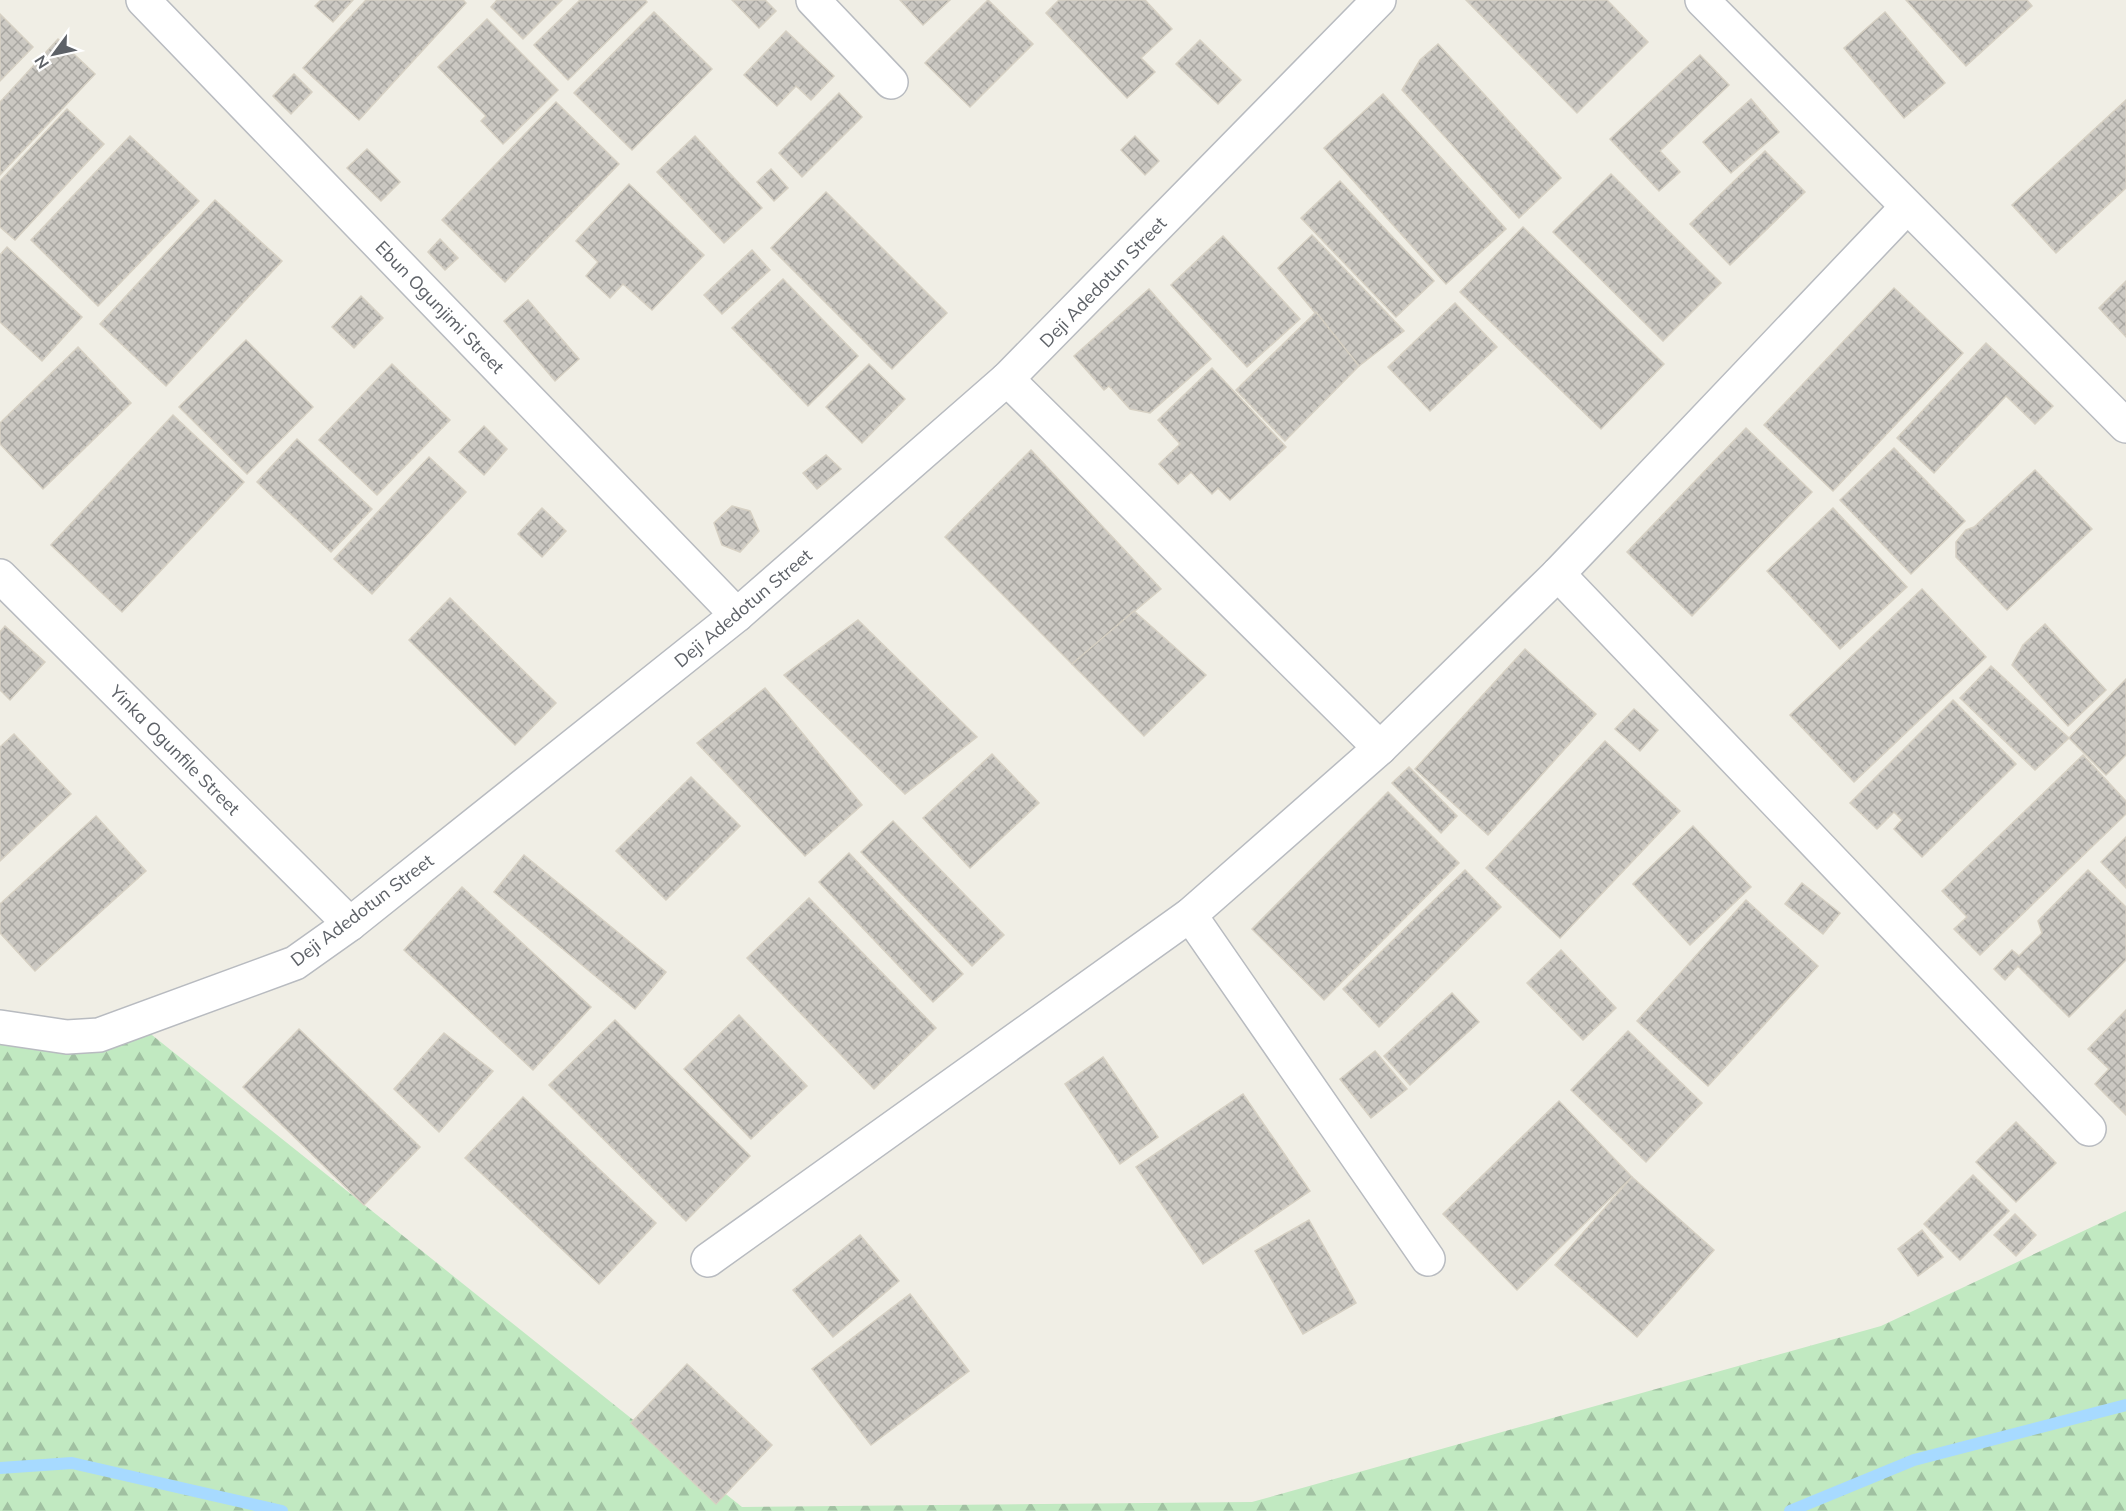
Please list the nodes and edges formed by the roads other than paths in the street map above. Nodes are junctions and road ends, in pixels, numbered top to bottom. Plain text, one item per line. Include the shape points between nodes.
1 (143, 0) edge
2 (813, 0) edge
3 (1379, 0) edge
4 (1702, 0) edge
5 (891, 82) dead end
6 (1906, 208) junction
7 (1007, 379) junction
8 (2126, 426) edge
9 (1558, 574) junction
10 (0, 576) edge
11 (737, 615) junction
12 (1380, 748) junction
13 (1190, 915) junction
14 (350, 924) junction
15 (0, 1026) edge
16 (2089, 1129) dead end
17 (1428, 1259) dead end
18 (708, 1260) dead end

1 - 11 street, Ebun Ogunjimi Street
2 - 5 street
3 - 7 street, Deji Adedotun Street
4 - 6 street
6 - 8 street
6 - 9 street
7 - 11 street, Deji Adedotun Street
7 - 12 street
9 - 12 street
9 - 16 street
10 - 14 street, Yinka Ogunfile Street
11 - 14 street, Deji Adedotun Street
12 - 13 street
13 - 17 street
13 - 18 street
14 - 15 street, Deji Adedotun Street via 295,963 99,1035 67,1037

